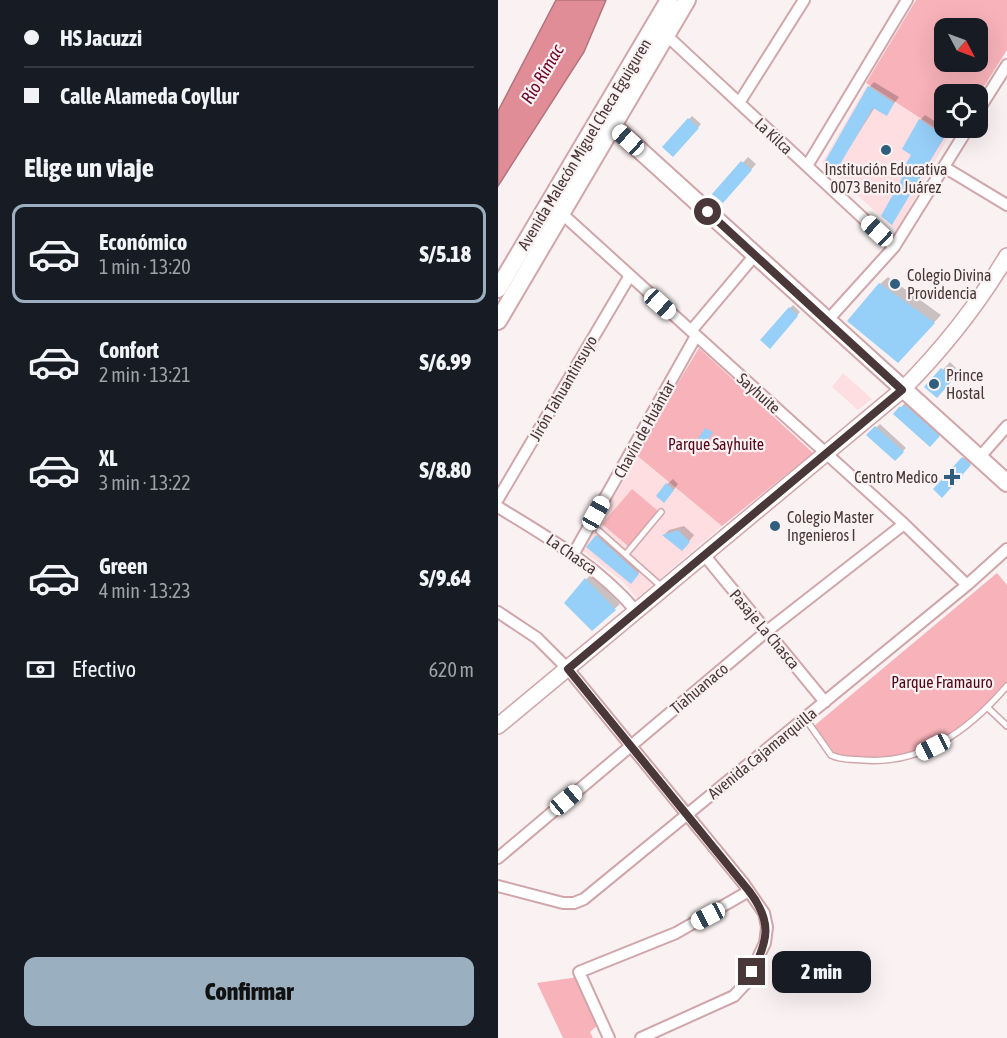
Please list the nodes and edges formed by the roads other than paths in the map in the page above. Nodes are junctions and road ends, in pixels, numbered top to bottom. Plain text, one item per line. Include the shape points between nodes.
1 (669, 0) edge
2 (687, 0) edge
3 (804, 0) edge
4 (907, 0) edge
5 (660, 30) junction
6 (1007, 65) edge
7 (988, 95) edge
8 (739, 103) junction
9 (607, 120) junction
10 (962, 138) edge
11 (807, 166) junction
12 (944, 166) junction
13 (1007, 205) edge
14 (556, 208) junction
15 (894, 247) junction
16 (755, 255) junction
17 (1007, 256) edge
18 (629, 277) junction
19 (498, 289) edge
20 (498, 321) edge
21 (827, 321) junction
22 (693, 334) junction
23 (902, 390) junction
24 (1007, 426) edge
25 (827, 453) junction
26 (979, 458) junction
27 (1007, 483) edge
28 (498, 499) edge
29 (498, 507) edge
30 (661, 512) dead end
31 (904, 524) junction
32 (599, 531) dead end
33 (1007, 549) edge
34 (574, 553) junction
35 (626, 554) junction
36 (705, 556) junction
37 (967, 585) junction
38 (665, 589) junction
39 (498, 612) edge
40 (637, 612) junction
41 (767, 632) junction
42 (568, 669) junction
43 (1007, 686) edge
44 (825, 702) junction
45 (988, 708) junction
46 (805, 718) junction
47 (498, 726) edge
48 (1007, 726) edge
49 (631, 745) junction
50 (687, 814) junction
51 (498, 858) edge
52 (498, 886) edge
53 (749, 891) junction
54 (609, 1038) edge
55 (641, 1038) edge

1 - 5 main road, Avenida Malecón Miguel Checa Eguiguren
2 - 5 main road, Avenida Malecón Miguel Checa Eguiguren
3 - 8 street
4 - 11 street
5 - 8 street, La Kilca
5 - 9 main road, Avenida Malecón Miguel Checa Eguiguren
6 - 7 street
8 - 11 street, La Kilca
9 - 14 main road, Avenida Malecón Miguel Checa Eguiguren
9 - 16 main road
10 - 12 street
11 - 15 street, La Kilca
12 - 13 street
12 - 15 street
14 - 18 street, Sayhuite
14 - 19 main road, Avenida Malecón Miguel Checa Eguiguren
14 - 20 main road, Avenida Malecón Miguel Checa Eguiguren
15 - 21 street
16 - 21 main road
16 - 22 street, Chavín de Huántar
17 - 23 street via 966,320
18 - 22 street, Sayhuite
18 - 28 street, Jirón Tahuantinsuyo
21 - 23 main road
22 - 25 street, Sayhuite
22 - 34 street, Chavín de Huántar
23 - 25 street
23 - 26 main road
24 - 26 street
25 - 31 street, Sayhuite
25 - 36 street
26 - 27 main road
29 - 34 street, La Chasca
30 - 35 lane
31 - 37 street, Sayhuite
31 - 41 street, Tiahuanaco
32 - 35 lane
33 - 37 street, Avenida Cajamarquilla
34 - 40 street, La Chasca via 606,578
35 - 38 lane
36 - 38 street
36 - 41 street, Pasaje La Chasca
37 - 44 street, Avenida Cajamarquilla
38 - 40 street
39 - 42 street via 537,639
40 - 42 street
41 - 44 street, Pasaje La Chasca
41 - 49 street, Tiahuanaco
42 - 47 street
42 - 49 street
43 - 45 lane
44 - 46 street, Avenida Cajamarquilla
45 - 46 lane via 947,740 918,754 876,761 831,755
45 - 48 lane
46 - 50 street, Avenida Cajamarquilla
49 - 50 street
49 - 51 street, Tiahuanaco
50 - 52 street, Avenida Cajamarquilla via 585,899 574,903
50 - 53 street
53 - 54 street via 676,933 579,972
53 - 55 street via 764,913 767,927 765,943 746,983 734,996

